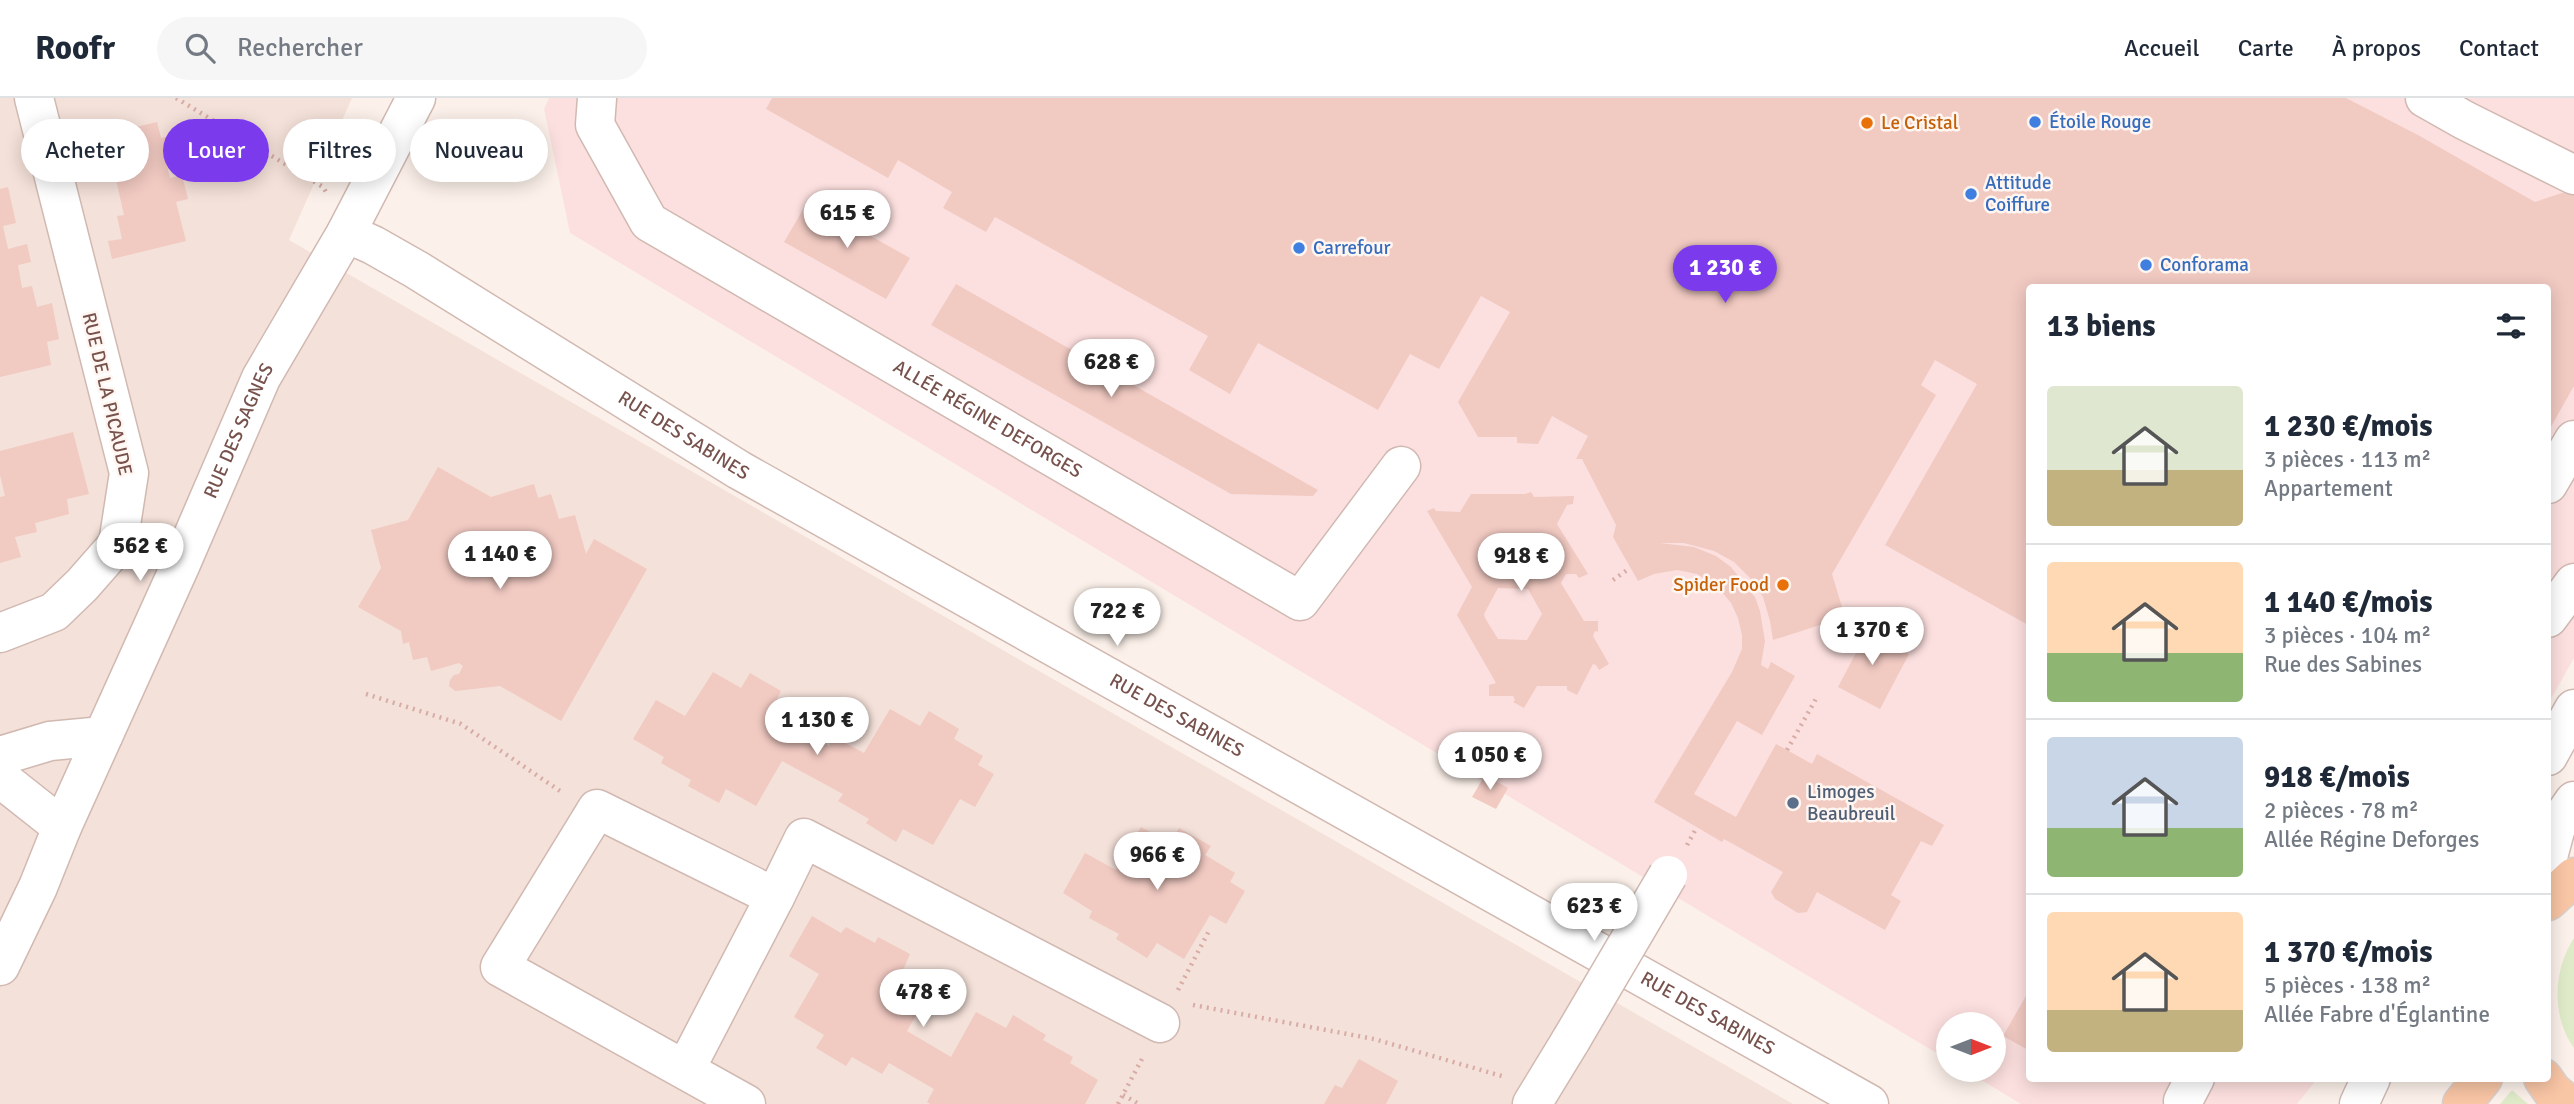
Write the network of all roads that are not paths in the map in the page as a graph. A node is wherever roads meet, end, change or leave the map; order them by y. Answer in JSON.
{"nodes":[{"id":1,"x":34,"y":98,"type":"edge"},
{"id":2,"x":416,"y":98,"type":"edge"},
{"id":3,"x":597,"y":98,"type":"edge"},
{"id":4,"x":2425,"y":98,"type":"edge"},
{"id":5,"x":2574,"y":175,"type":"edge"},
{"id":6,"x":346,"y":233,"type":"junction"},
{"id":7,"x":2574,"y":440,"type":"edge"},
{"id":8,"x":1401,"y":466,"type":"dead end"},
{"id":9,"x":2551,"y":479,"type":"edge"},
{"id":10,"x":2574,"y":583,"type":"edge"},
{"id":11,"x":2551,"y":614,"type":"edge"},
{"id":12,"x":0,"y":633,"type":"edge"},
{"id":13,"x":2574,"y":709,"type":"edge"},
{"id":14,"x":103,"y":736,"type":"junction"},
{"id":15,"x":2551,"y":751,"type":"edge"},
{"id":16,"x":0,"y":755,"type":"edge"},
{"id":17,"x":0,"y":778,"type":"edge"},
{"id":18,"x":2574,"y":801,"type":"edge"},
{"id":19,"x":62,"y":827,"type":"junction"},
{"id":20,"x":2551,"y":846,"type":"edge"},
{"id":21,"x":1668,"y":875,"type":"dead end"},
{"id":22,"x":2574,"y":877,"type":"edge"},
{"id":23,"x":775,"y":897,"type":"junction"},
{"id":24,"x":2551,"y":898,"type":"edge"},
{"id":25,"x":0,"y":966,"type":"edge"},
{"id":26,"x":1172,"y":1013,"type":"road end"},
{"id":27,"x":685,"y":1070,"type":"junction"},
{"id":28,"x":2341,"y":1082,"type":"edge"},
{"id":29,"x":2369,"y":1082,"type":"edge"},
{"id":30,"x":2480,"y":1082,"type":"edge"},
{"id":31,"x":2546,"y":1082,"type":"edge"},
{"id":32,"x":1536,"y":1097,"type":"edge"},
{"id":33,"x":746,"y":1104,"type":"edge"},
{"id":34,"x":1869,"y":1104,"type":"edge"},
{"id":35,"x":2340,"y":1104,"type":"edge"},
{"id":36,"x":2359,"y":1104,"type":"edge"},
{"id":37,"x":2462,"y":1104,"type":"edge"},
{"id":38,"x":2568,"y":1104,"type":"edge"}],
"edges":[{"from":1,"to":12,"type":"street","name":"RUE DE LA PICAUDE"},
{"from":2,"to":6,"type":"street","name":"RUE DES SAGNES"},
{"from":3,"to":8,"type":"street","name":"ALLÉE RÉGINE DEFORGES"},
{"from":4,"to":5,"type":"street"},
{"from":6,"to":14,"type":"street","name":"RUE DES SAGNES"},
{"from":6,"to":34,"type":"street","name":"RUE DES SABINES"},
{"from":7,"to":9,"type":"street"},
{"from":10,"to":11,"type":"street"},
{"from":13,"to":15,"type":"street"},
{"from":14,"to":16,"type":"street"},
{"from":14,"to":19,"type":"street","name":"RUE DES SAGNES"},
{"from":17,"to":19,"type":"street"},
{"from":18,"to":20,"type":"street"},
{"from":19,"to":25,"type":"street","name":"RUE DES SAGNES"},
{"from":21,"to":32,"type":"street","bridge":true},
{"from":22,"to":24,"type":"main road"},
{"from":23,"to":26,"type":"street"},
{"from":23,"to":27,"type":"street"},
{"from":23,"to":27,"type":"street"},
{"from":27,"to":33,"type":"street"},
{"from":28,"to":35,"type":"street"},
{"from":29,"to":36,"type":"street"},
{"from":30,"to":37,"type":"main road"},
{"from":31,"to":38,"type":"main road"}]}
